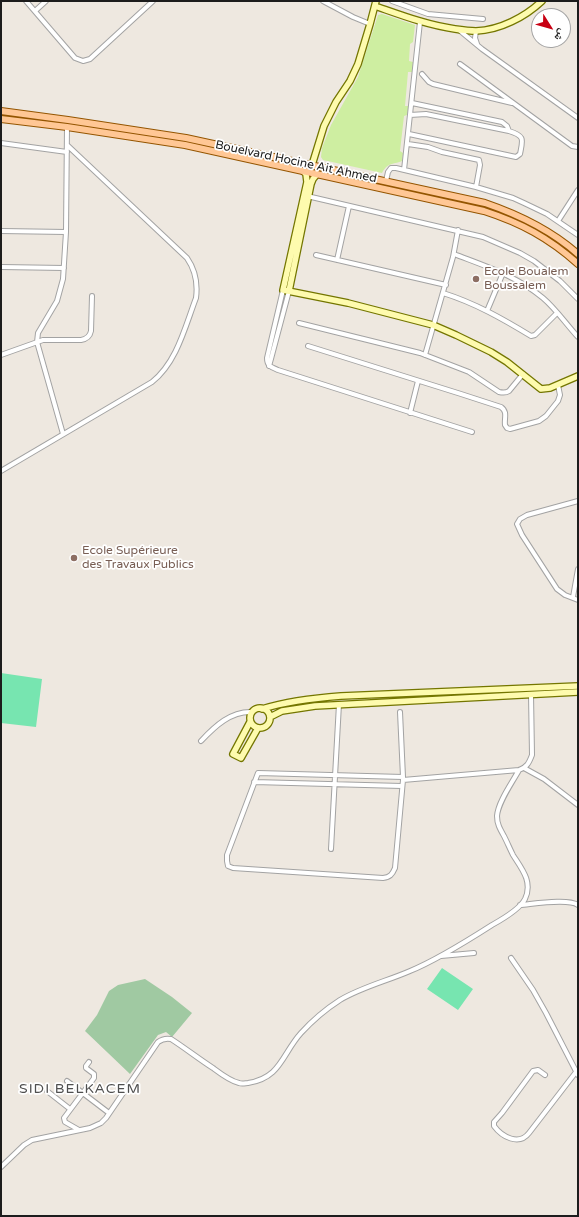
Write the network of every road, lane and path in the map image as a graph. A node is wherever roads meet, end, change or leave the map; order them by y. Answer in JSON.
{"nodes":[{"id":1,"x":26,"y":1,"type":"edge"},
{"id":2,"x":46,"y":1,"type":"edge"},
{"id":3,"x":153,"y":1,"type":"edge"},
{"id":4,"x":323,"y":1,"type":"edge"},
{"id":5,"x":392,"y":1,"type":"edge"},
{"id":6,"x":536,"y":1,"type":"edge"},
{"id":7,"x":542,"y":1,"type":"edge"},
{"id":8,"x":376,"y":3,"type":"edge"},
{"id":9,"x":35,"y":11,"type":"junction"},
{"id":10,"x":483,"y":19,"type":"dead end"},
{"id":11,"x":420,"y":22,"type":"junction"},
{"id":12,"x":370,"y":24,"type":"junction"},
{"id":13,"x":458,"y":29,"type":"junction"},
{"id":14,"x":476,"y":31,"type":"junction"},
{"id":15,"x":477,"y":44,"type":"junction"},
{"id":16,"x":460,"y":64,"type":"dead end"},
{"id":17,"x":422,"y":74,"type":"dead end"},
{"id":18,"x":412,"y":103,"type":"junction"},
{"id":19,"x":514,"y":104,"type":"junction"},
{"id":20,"x":1,"y":111,"type":"edge"},
{"id":21,"x":410,"y":115,"type":"junction"},
{"id":22,"x":578,"y":118,"type":"edge"},
{"id":23,"x":1,"y":119,"type":"edge"},
{"id":24,"x":67,"y":127,"type":"junction"},
{"id":25,"x":509,"y":132,"type":"junction"},
{"id":26,"x":409,"y":134,"type":"junction"},
{"id":27,"x":1,"y":143,"type":"edge"},
{"id":28,"x":408,"y":144,"type":"junction"},
{"id":29,"x":67,"y":145,"type":"junction"},
{"id":30,"x":578,"y":147,"type":"edge"},
{"id":31,"x":67,"y":152,"type":"junction"},
{"id":32,"x":312,"y":165,"type":"junction"},
{"id":33,"x":404,"y":170,"type":"junction"},
{"id":34,"x":303,"y":171,"type":"junction"},
{"id":35,"x":317,"y":174,"type":"junction"},
{"id":36,"x":386,"y":181,"type":"junction"},
{"id":37,"x":476,"y":187,"type":"junction"},
{"id":38,"x":578,"y":190,"type":"edge"},
{"id":39,"x":306,"y":196,"type":"junction"},
{"id":40,"x":349,"y":206,"type":"junction"},
{"id":41,"x":558,"y":221,"type":"junction"},
{"id":42,"x":458,"y":230,"type":"junction"},
{"id":43,"x":1,"y":231,"type":"edge"},
{"id":44,"x":66,"y":232,"type":"junction"},
{"id":45,"x":578,"y":235,"type":"edge"},
{"id":46,"x":454,"y":254,"type":"junction"},
{"id":47,"x":578,"y":254,"type":"edge"},
{"id":48,"x":316,"y":255,"type":"dead end"},
{"id":49,"x":337,"y":260,"type":"junction"},
{"id":50,"x":578,"y":264,"type":"edge"},
{"id":51,"x":1,"y":267,"type":"edge"},
{"id":52,"x":64,"y":268,"type":"junction"},
{"id":53,"x":503,"y":273,"type":"junction"},
{"id":54,"x":446,"y":285,"type":"junction"},
{"id":55,"x":286,"y":290,"type":"junction"},
{"id":56,"x":443,"y":293,"type":"junction"},
{"id":57,"x":92,"y":296,"type":"dead end"},
{"id":58,"x":578,"y":299,"type":"edge"},
{"id":59,"x":487,"y":310,"type":"junction"},
{"id":60,"x":557,"y":313,"type":"junction"},
{"id":61,"x":299,"y":323,"type":"dead end"},
{"id":62,"x":433,"y":326,"type":"junction"},
{"id":63,"x":578,"y":337,"type":"edge"},
{"id":64,"x":37,"y":342,"type":"junction"},
{"id":65,"x":308,"y":346,"type":"dead end"},
{"id":66,"x":1,"y":355,"type":"edge"},
{"id":67,"x":425,"y":355,"type":"junction"},
{"id":68,"x":523,"y":374,"type":"junction"},
{"id":69,"x":578,"y":376,"type":"edge"},
{"id":70,"x":418,"y":381,"type":"junction"},
{"id":71,"x":558,"y":385,"type":"junction"},
{"id":72,"x":410,"y":412,"type":"junction"},
{"id":73,"x":472,"y":432,"type":"dead end"},
{"id":74,"x":63,"y":434,"type":"junction"},
{"id":75,"x":1,"y":471,"type":"edge"},
{"id":76,"x":578,"y":501,"type":"edge"},
{"id":77,"x":578,"y":569,"type":"edge"},
{"id":78,"x":574,"y":597,"type":"junction"},
{"id":79,"x":578,"y":600,"type":"edge"},
{"id":80,"x":578,"y":686,"type":"edge"},
{"id":81,"x":578,"y":692,"type":"edge"},
{"id":82,"x":531,"y":694,"type":"junction"},
{"id":83,"x":339,"y":704,"type":"junction"},
{"id":84,"x":262,"y":709,"type":"junction"},
{"id":85,"x":252,"y":712,"type":"junction"},
{"id":86,"x":400,"y":712,"type":"dead end"},
{"id":87,"x":270,"y":717,"type":"junction"},
{"id":88,"x":250,"y":722,"type":"junction"},
{"id":89,"x":258,"y":728,"type":"junction"},
{"id":90,"x":201,"y":741,"type":"dead end"},
{"id":91,"x":524,"y":768,"type":"junction"},
{"id":92,"x":519,"y":770,"type":"junction"},
{"id":93,"x":335,"y":775,"type":"junction"},
{"id":94,"x":403,"y":779,"type":"junction"},
{"id":95,"x":254,"y":782,"type":"junction"},
{"id":96,"x":334,"y":784,"type":"junction"},
{"id":97,"x":402,"y":786,"type":"junction"},
{"id":98,"x":578,"y":805,"type":"edge"},
{"id":99,"x":331,"y":849,"type":"dead end"},
{"id":100,"x":519,"y":905,"type":"junction"},
{"id":101,"x":578,"y":905,"type":"edge"},
{"id":102,"x":474,"y":953,"type":"dead end"},
{"id":103,"x":439,"y":956,"type":"junction"},
{"id":104,"x":511,"y":958,"type":"dead end"},
{"id":105,"x":89,"y":1062,"type":"dead end"},
{"id":106,"x":577,"y":1073,"type":"edge"},
{"id":107,"x":545,"y":1074,"type":"dead end"},
{"id":108,"x":67,"y":1081,"type":"dead end"},
{"id":109,"x":47,"y":1091,"type":"dead end"},
{"id":110,"x":82,"y":1093,"type":"junction"},
{"id":111,"x":70,"y":1109,"type":"junction"},
{"id":112,"x":109,"y":1113,"type":"junction"},
{"id":113,"x":79,"y":1130,"type":"junction"},
{"id":114,"x":1,"y":1167,"type":"edge"}],
"edges":[{"from":1,"to":9,"type":"street"},
{"from":2,"to":9,"type":"street"},
{"from":3,"to":9,"type":"street"},
{"from":4,"to":12,"type":"street"},
{"from":5,"to":10,"type":"street"},
{"from":6,"to":13,"type":"street"},
{"from":7,"to":14,"type":"street"},
{"from":8,"to":11,"type":"street"},
{"from":8,"to":12,"type":"street"},
{"from":11,"to":13,"type":"street"},
{"from":11,"to":18,"type":"street"},
{"from":12,"to":32,"type":"street"},
{"from":13,"to":14,"type":"street"},
{"from":13,"to":15,"type":"street"},
{"from":14,"to":15,"type":"street"},
{"from":15,"to":22,"type":"street"},
{"from":16,"to":19,"type":"street"},
{"from":17,"to":19,"type":"street"},
{"from":18,"to":21,"type":"street"},
{"from":18,"to":25,"type":"street"},
{"from":19,"to":30,"type":"street"},
{"from":20,"to":32,"type":"main road","name":"Bouelvard Hocine Ait Ahmed"},
{"from":21,"to":25,"type":"street"},
{"from":21,"to":26,"type":"street"},
{"from":23,"to":24,"type":"main road"},
{"from":24,"to":29,"type":"street"},
{"from":24,"to":34,"type":"main road"},
{"from":25,"to":26,"type":"street"},
{"from":26,"to":28,"type":"street"},
{"from":27,"to":31,"type":"street"},
{"from":28,"to":33,"type":"street"},
{"from":28,"to":37,"type":"street"},
{"from":29,"to":31,"type":"street"},
{"from":29,"to":74,"type":"street"},
{"from":31,"to":44,"type":"street"},
{"from":32,"to":36,"type":"main road","name":"Bouelvard Hocine Ait Ahmed"},
{"from":33,"to":36,"type":"street"},
{"from":33,"to":37,"type":"street"},
{"from":34,"to":35,"type":"main road"},
{"from":34,"to":39,"type":"street"},
{"from":35,"to":39,"type":"street"},
{"from":35,"to":50,"type":"main road"},
{"from":36,"to":47,"type":"main road","name":"Bouelvard Hocine Ait Ahmed"},
{"from":37,"to":41,"type":"street"},
{"from":38,"to":41,"type":"street"},
{"from":39,"to":40,"type":"street"},
{"from":39,"to":55,"type":"street"},
{"from":40,"to":42,"type":"street"},
{"from":40,"to":49,"type":"street"},
{"from":41,"to":45,"type":"street"},
{"from":42,"to":46,"type":"street"},
{"from":42,"to":58,"type":"street"},
{"from":43,"to":44,"type":"street"},
{"from":44,"to":52,"type":"street"},
{"from":46,"to":53,"type":"street"},
{"from":46,"to":54,"type":"street"},
{"from":48,"to":49,"type":"street"},
{"from":49,"to":54,"type":"street"},
{"from":51,"to":52,"type":"street"},
{"from":52,"to":64,"type":"street"},
{"from":53,"to":59,"type":"street"},
{"from":53,"to":60,"type":"street"},
{"from":54,"to":56,"type":"street"},
{"from":55,"to":62,"type":"street"},
{"from":55,"to":72,"type":"street"},
{"from":56,"to":59,"type":"street"},
{"from":56,"to":62,"type":"street"},
{"from":57,"to":64,"type":"street"},
{"from":59,"to":60,"type":"street"},
{"from":60,"to":63,"type":"street"},
{"from":61,"to":67,"type":"street"},
{"from":62,"to":67,"type":"street"},
{"from":62,"to":68,"type":"street"},
{"from":64,"to":66,"type":"street"},
{"from":64,"to":74,"type":"street"},
{"from":65,"to":70,"type":"street"},
{"from":67,"to":68,"type":"street"},
{"from":68,"to":71,"type":"street"},
{"from":69,"to":71,"type":"street"},
{"from":70,"to":71,"type":"street"},
{"from":70,"to":72,"type":"street"},
{"from":72,"to":73,"type":"street"},
{"from":74,"to":75,"type":"street"},
{"from":76,"to":78,"type":"street"},
{"from":77,"to":78,"type":"street"},
{"from":78,"to":79,"type":"street"},
{"from":80,"to":84,"type":"street"},
{"from":81,"to":82,"type":"street"},
{"from":82,"to":83,"type":"street"},
{"from":82,"to":91,"type":"street"},
{"from":83,"to":87,"type":"street"},
{"from":83,"to":93,"type":"street"},
{"from":84,"to":85,"type":"street"},
{"from":84,"to":87,"type":"street"},
{"from":85,"to":88,"type":"street"},
{"from":85,"to":90,"type":"street"},
{"from":86,"to":94,"type":"street"},
{"from":87,"to":89,"type":"street"},
{"from":88,"to":89,"type":"street"},
{"from":88,"to":89,"type":"street"},
{"from":91,"to":92,"type":"street"},
{"from":91,"to":98,"type":"street"},
{"from":92,"to":94,"type":"street"},
{"from":92,"to":100,"type":"street"},
{"from":93,"to":94,"type":"street"},
{"from":93,"to":95,"type":"street"},
{"from":93,"to":96,"type":"street"},
{"from":94,"to":97,"type":"street"},
{"from":95,"to":96,"type":"street"},
{"from":95,"to":97,"type":"street"},
{"from":96,"to":97,"type":"street"},
{"from":96,"to":99,"type":"street"},
{"from":100,"to":101,"type":"street"},
{"from":100,"to":103,"type":"street"},
{"from":102,"to":103,"type":"street"},
{"from":103,"to":112,"type":"street"},
{"from":104,"to":106,"type":"street"},
{"from":105,"to":110,"type":"street"},
{"from":106,"to":107,"type":"street"},
{"from":108,"to":110,"type":"street"},
{"from":109,"to":111,"type":"street"},
{"from":110,"to":111,"type":"street"},
{"from":110,"to":112,"type":"street"},
{"from":111,"to":113,"type":"street"},
{"from":112,"to":113,"type":"street"},
{"from":113,"to":114,"type":"street"}]}
